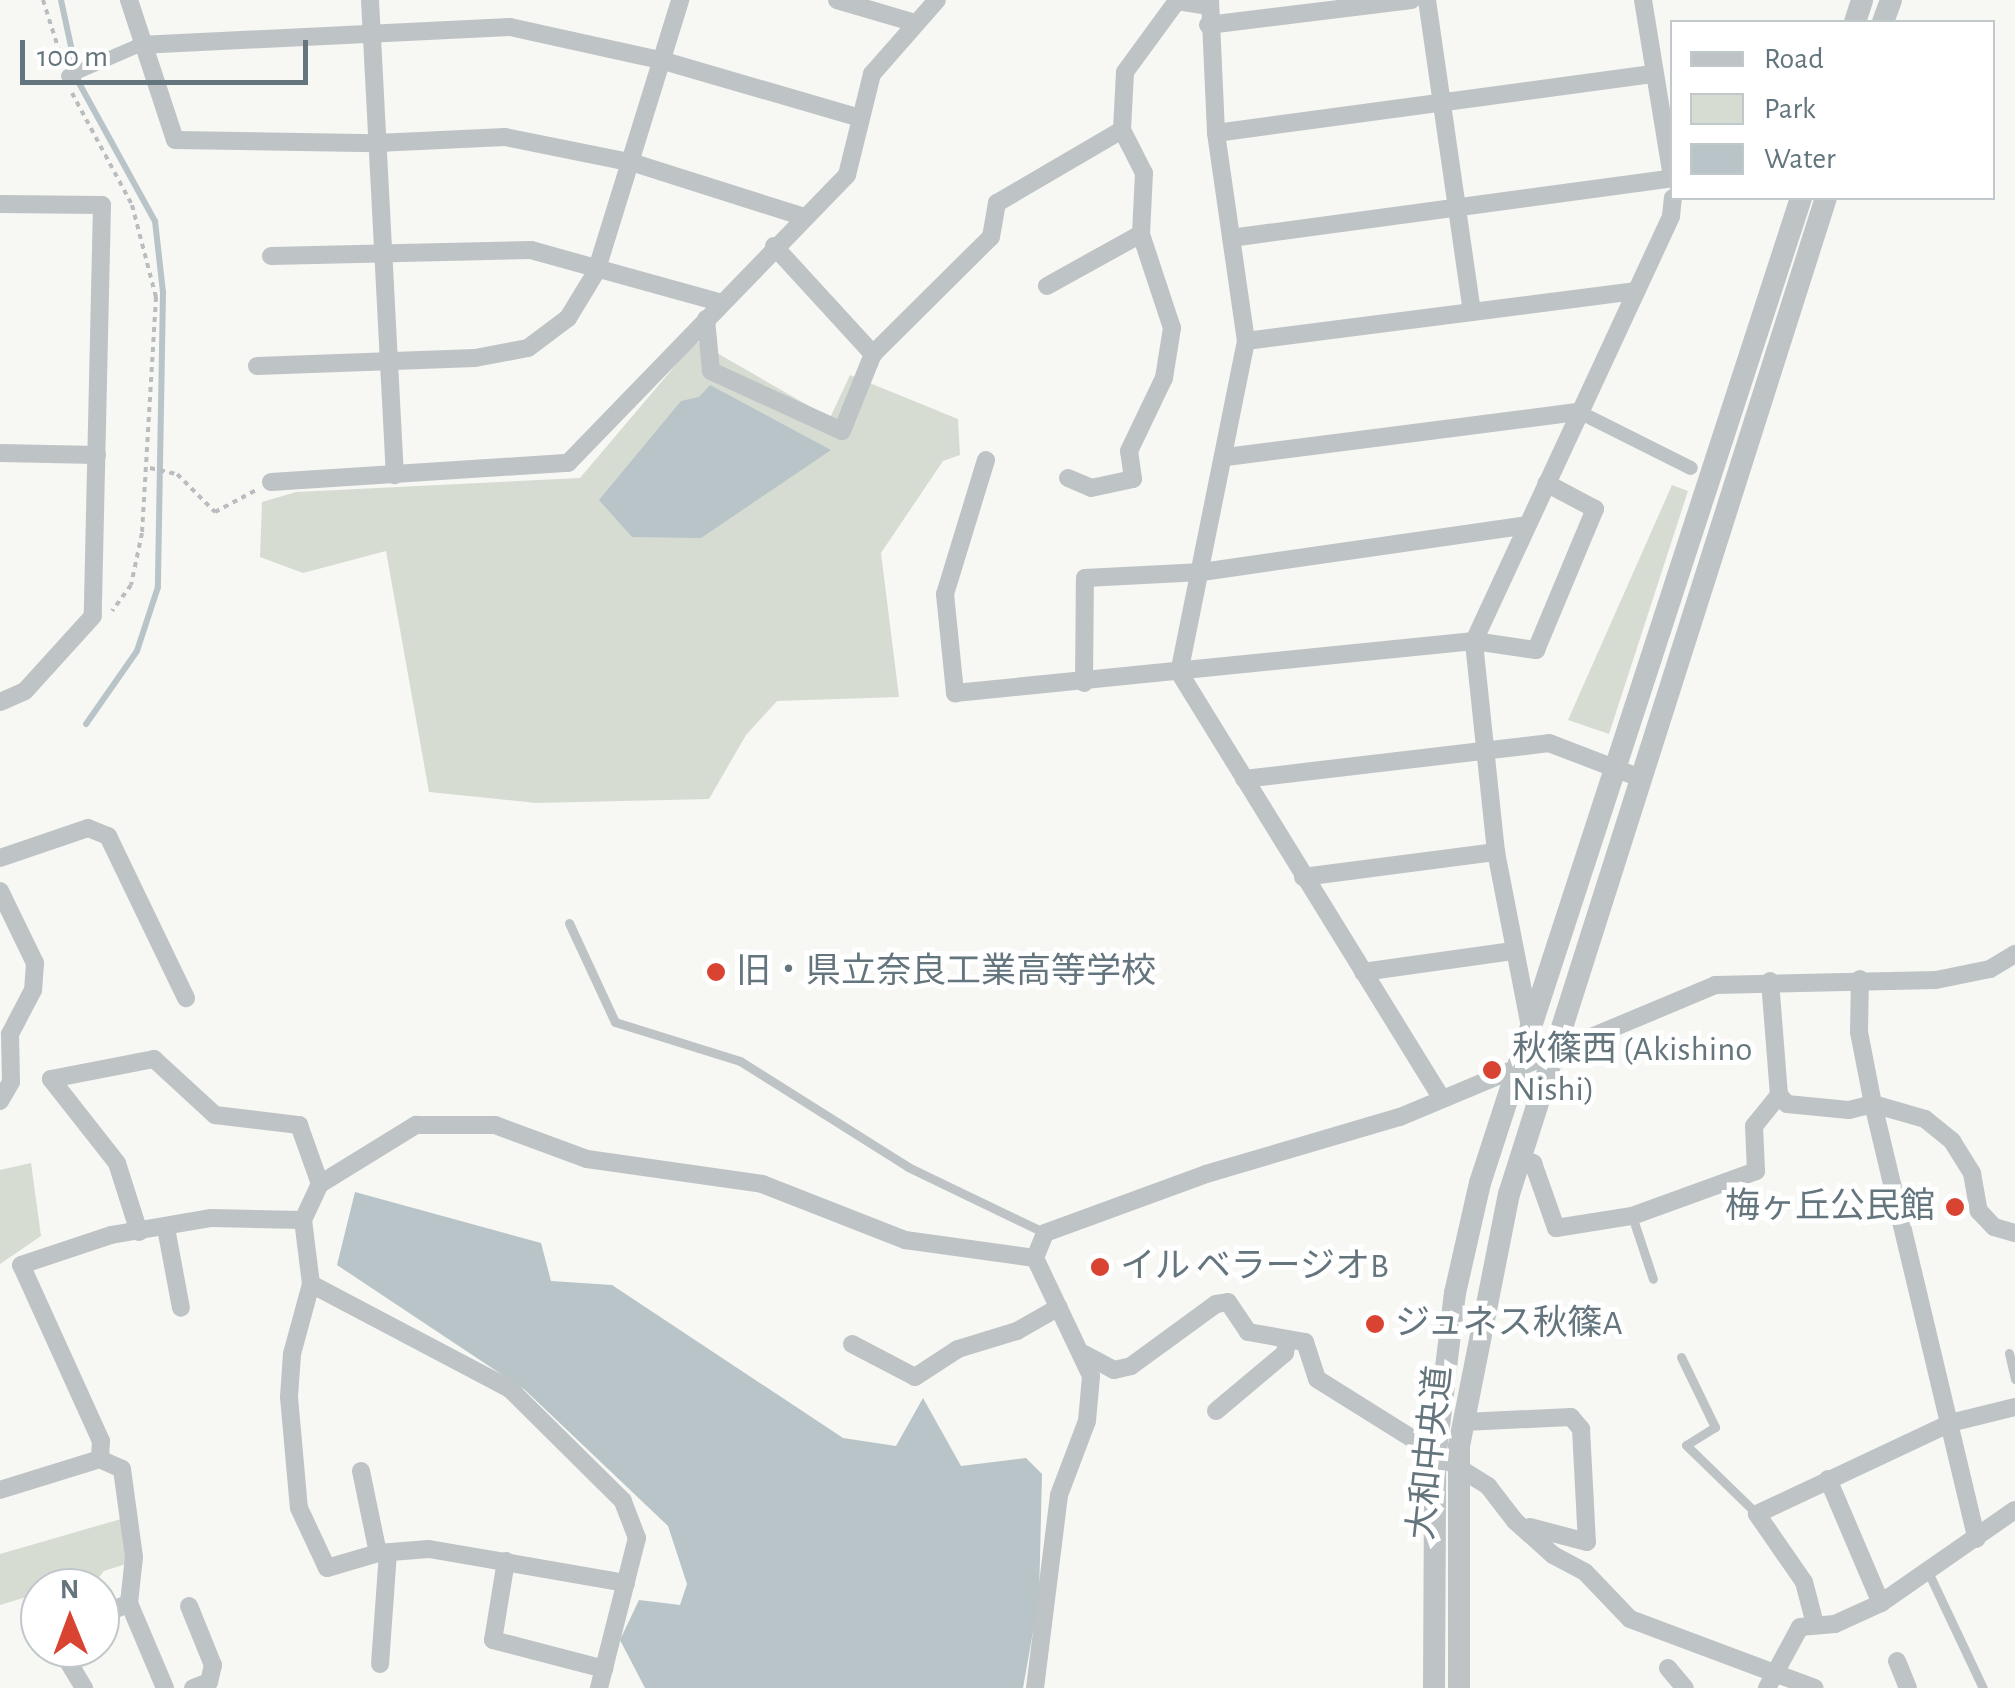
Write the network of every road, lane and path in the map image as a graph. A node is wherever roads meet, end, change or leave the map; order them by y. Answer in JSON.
{"nodes":[{"id":1,"x":129,"y":0,"type":"edge"},
{"id":2,"x":370,"y":0,"type":"edge"},
{"id":3,"x":680,"y":0,"type":"edge"},
{"id":4,"x":836,"y":0,"type":"edge"},
{"id":5,"x":937,"y":0,"type":"edge"},
{"id":6,"x":1411,"y":0,"type":"edge"},
{"id":7,"x":1427,"y":0,"type":"edge"},
{"id":8,"x":1643,"y":0,"type":"edge"},
{"id":9,"x":1209,"y":3,"type":"edge"},
{"id":10,"x":915,"y":22,"type":"junction"},
{"id":11,"x":1208,"y":26,"type":"junction"},
{"id":12,"x":372,"y":33,"type":"junction"},
{"id":13,"x":140,"y":45,"type":"junction"},
{"id":14,"x":664,"y":61,"type":"junction"},
{"id":15,"x":1654,"y":74,"type":"junction"},
{"id":16,"x":68,"y":76,"type":"dead end"},
{"id":17,"x":1440,"y":104,"type":"junction"},
{"id":18,"x":857,"y":116,"type":"junction"},
{"id":19,"x":1122,"y":130,"type":"junction"},
{"id":20,"x":1216,"y":133,"type":"junction"},
{"id":21,"x":377,"y":144,"type":"junction"},
{"id":22,"x":634,"y":163,"type":"junction"},
{"id":23,"x":1670,"y":166,"type":"edge"},
{"id":24,"x":1670,"y":178,"type":"edge"},
{"id":25,"x":1672,"y":200,"type":"edge"},
{"id":26,"x":1800,"y":200,"type":"edge"},
{"id":27,"x":1825,"y":200,"type":"edge"},
{"id":28,"x":0,"y":204,"type":"edge"},
{"id":29,"x":1458,"y":209,"type":"junction"},
{"id":30,"x":801,"y":216,"type":"junction"},
{"id":31,"x":1141,"y":234,"type":"junction"},
{"id":32,"x":1231,"y":238,"type":"junction"},
{"id":33,"x":774,"y":246,"type":"junction"},
{"id":34,"x":383,"y":250,"type":"junction"},
{"id":35,"x":271,"y":256,"type":"dead end"},
{"id":36,"x":596,"y":272,"type":"junction"},
{"id":37,"x":1047,"y":286,"type":"dead end"},
{"id":38,"x":1635,"y":291,"type":"junction"},
{"id":39,"x":722,"y":303,"type":"junction"},
{"id":40,"x":1472,"y":312,"type":"junction"},
{"id":41,"x":706,"y":319,"type":"junction"},
{"id":42,"x":1246,"y":341,"type":"junction"},
{"id":43,"x":873,"y":354,"type":"junction"},
{"id":44,"x":390,"y":360,"type":"junction"},
{"id":45,"x":257,"y":366,"type":"dead end"},
{"id":46,"x":1579,"y":412,"type":"junction"},
{"id":47,"x":0,"y":452,"type":"edge"},
{"id":48,"x":97,"y":455,"type":"junction"},
{"id":49,"x":1226,"y":457,"type":"junction"},
{"id":50,"x":986,"y":460,"type":"dead end"},
{"id":51,"x":150,"y":468,"type":"dead end"},
{"id":52,"x":1691,"y":468,"type":"dead end"},
{"id":53,"x":394,"y":475,"type":"junction"},
{"id":54,"x":1068,"y":478,"type":"dead end"},
{"id":55,"x":271,"y":482,"type":"joint"},
{"id":56,"x":1546,"y":484,"type":"junction"},
{"id":57,"x":1527,"y":525,"type":"junction"},
{"id":58,"x":1202,"y":572,"type":"junction"},
{"id":59,"x":1474,"y":641,"type":"junction"},
{"id":60,"x":1179,"y":672,"type":"junction"},
{"id":61,"x":1084,"y":682,"type":"junction"},
{"id":62,"x":0,"y":702,"type":"edge"},
{"id":63,"x":1485,"y":746,"type":"junction"},
{"id":64,"x":1615,"y":768,"type":"junction"},
{"id":65,"x":1640,"y":778,"type":"junction"},
{"id":66,"x":1244,"y":779,"type":"junction"},
{"id":67,"x":1496,"y":852,"type":"junction"},
{"id":68,"x":0,"y":858,"type":"edge"},
{"id":69,"x":1303,"y":877,"type":"junction"},
{"id":70,"x":0,"y":891,"type":"edge"},
{"id":71,"x":570,"y":923,"type":"dead end"},
{"id":72,"x":1513,"y":950,"type":"junction"},
{"id":73,"x":2015,"y":954,"type":"edge"},
{"id":74,"x":1364,"y":972,"type":"junction"},
{"id":75,"x":1548,"y":976,"type":"junction"},
{"id":76,"x":1518,"y":978,"type":"junction"},
{"id":77,"x":1860,"y":979,"type":"junction"},
{"id":78,"x":1770,"y":980,"type":"junction"},
{"id":79,"x":186,"y":998,"type":"dead end"},
{"id":80,"x":1531,"y":1032,"type":"junction"},
{"id":81,"x":1554,"y":1056,"type":"junction"},
{"id":82,"x":1516,"y":1073,"type":"junction"},
{"id":83,"x":1779,"y":1095,"type":"junction"},
{"id":84,"x":1442,"y":1099,"type":"junction"},
{"id":85,"x":0,"y":1101,"type":"edge"},
{"id":86,"x":1873,"y":1104,"type":"junction"},
{"id":87,"x":1519,"y":1159,"type":"junction"},
{"id":88,"x":320,"y":1184,"type":"junction"},
{"id":89,"x":1632,"y":1216,"type":"junction"},
{"id":90,"x":303,"y":1220,"type":"junction"},
{"id":91,"x":166,"y":1228,"type":"junction"},
{"id":92,"x":139,"y":1232,"type":"junction"},
{"id":93,"x":1045,"y":1232,"type":"junction"},
{"id":94,"x":2015,"y":1234,"type":"edge"},
{"id":95,"x":1036,"y":1258,"type":"junction"},
{"id":96,"x":1653,"y":1279,"type":"dead end"},
{"id":97,"x":311,"y":1284,"type":"junction"},
{"id":98,"x":1060,"y":1307,"type":"junction"},
{"id":99,"x":182,"y":1308,"type":"dead end"},
{"id":100,"x":1287,"y":1340,"type":"junction"},
{"id":101,"x":852,"y":1344,"type":"dead end"},
{"id":102,"x":2008,"y":1353,"type":"dead end"},
{"id":103,"x":1084,"y":1354,"type":"junction"},
{"id":104,"x":1682,"y":1357,"type":"dead end"},
{"id":105,"x":2015,"y":1379,"type":"edge"},
{"id":106,"x":2015,"y":1407,"type":"edge"},
{"id":107,"x":1216,"y":1411,"type":"dead end"},
{"id":108,"x":1464,"y":1422,"type":"junction"},
{"id":109,"x":1950,"y":1423,"type":"junction"},
{"id":110,"x":1436,"y":1453,"type":"junction"},
{"id":111,"x":100,"y":1458,"type":"junction"},
{"id":112,"x":1458,"y":1466,"type":"junction"},
{"id":113,"x":361,"y":1471,"type":"dead end"},
{"id":114,"x":1828,"y":1479,"type":"junction"},
{"id":115,"x":0,"y":1490,"type":"edge"},
{"id":116,"x":2015,"y":1510,"type":"edge"},
{"id":117,"x":1757,"y":1514,"type":"junction"},
{"id":118,"x":1520,"y":1525,"type":"junction"},
{"id":119,"x":1977,"y":1539,"type":"junction"},
{"id":120,"x":383,"y":1553,"type":"junction"},
{"id":121,"x":506,"y":1561,"type":"junction"},
{"id":122,"x":1928,"y":1574,"type":"junction"},
{"id":123,"x":626,"y":1583,"type":"junction"},
{"id":124,"x":1881,"y":1602,"type":"junction"},
{"id":125,"x":129,"y":1604,"type":"junction"},
{"id":126,"x":189,"y":1606,"type":"dead end"},
{"id":127,"x":120,"y":1608,"type":"edge"},
{"id":128,"x":1815,"y":1624,"type":"junction"},
{"id":129,"x":1897,"y":1662,"type":"dead end"},
{"id":130,"x":380,"y":1664,"type":"dead end"},
{"id":131,"x":1668,"y":1668,"type":"dead end"},
{"id":132,"x":604,"y":1669,"type":"junction"},
{"id":133,"x":1780,"y":1671,"type":"junction"},
{"id":134,"x":165,"y":1688,"type":"edge"},
{"id":135,"x":193,"y":1688,"type":"edge"},
{"id":136,"x":599,"y":1688,"type":"edge"},
{"id":137,"x":1035,"y":1688,"type":"edge"},
{"id":138,"x":1434,"y":1688,"type":"edge"},
{"id":139,"x":1459,"y":1688,"type":"edge"},
{"id":140,"x":1685,"y":1688,"type":"edge"},
{"id":141,"x":1767,"y":1688,"type":"edge"},
{"id":142,"x":1815,"y":1688,"type":"edge"},
{"id":143,"x":1908,"y":1688,"type":"edge"},
{"id":144,"x":1982,"y":1688,"type":"edge"}],
"edges":[{"from":1,"to":13,"type":"street"},
{"from":2,"to":12,"type":"street"},
{"from":3,"to":14,"type":"street"},
{"from":4,"to":10,"type":"street"},
{"from":5,"to":10,"type":"street"},
{"from":6,"to":11,"type":"street"},
{"from":7,"to":17,"type":"street"},
{"from":8,"to":15,"type":"street"},
{"from":9,"to":11,"type":"street"},
{"from":9,"to":19,"type":"street"},
{"from":10,"to":18,"type":"street"},
{"from":11,"to":20,"type":"street"},
{"from":12,"to":13,"type":"street"},
{"from":12,"to":14,"type":"street"},
{"from":12,"to":21,"type":"street"},
{"from":13,"to":16,"type":"street"},
{"from":13,"to":21,"type":"street"},
{"from":14,"to":18,"type":"street"},
{"from":14,"to":22,"type":"street"},
{"from":15,"to":17,"type":"street"},
{"from":15,"to":23,"type":"street"},
{"from":17,"to":20,"type":"street"},
{"from":17,"to":29,"type":"street"},
{"from":18,"to":30,"type":"street"},
{"from":19,"to":31,"type":"street"},
{"from":19,"to":43,"type":"street"},
{"from":20,"to":32,"type":"street"},
{"from":21,"to":22,"type":"street"},
{"from":21,"to":34,"type":"street"},
{"from":22,"to":30,"type":"street"},
{"from":22,"to":36,"type":"street"},
{"from":24,"to":29,"type":"street"},
{"from":25,"to":38,"type":"street"},
{"from":26,"to":64,"type":"street","name":"大和中央道"},
{"from":27,"to":65,"type":"street","name":"大和中央道"},
{"from":28,"to":48,"type":"street"},
{"from":29,"to":32,"type":"street"},
{"from":29,"to":40,"type":"street"},
{"from":30,"to":33,"type":"street"},
{"from":31,"to":37,"type":"street"},
{"from":31,"to":54,"type":"street"},
{"from":32,"to":42,"type":"street"},
{"from":33,"to":39,"type":"street"},
{"from":33,"to":43,"type":"street"},
{"from":34,"to":35,"type":"street"},
{"from":34,"to":36,"type":"street"},
{"from":34,"to":44,"type":"street"},
{"from":36,"to":39,"type":"street"},
{"from":36,"to":44,"type":"street"},
{"from":38,"to":40,"type":"street"},
{"from":38,"to":46,"type":"street"},
{"from":39,"to":41,"type":"street"},
{"from":40,"to":42,"type":"street"},
{"from":41,"to":43,"type":"street"},
{"from":41,"to":53,"type":"street"},
{"from":42,"to":49,"type":"street"},
{"from":44,"to":45,"type":"street"},
{"from":44,"to":53,"type":"street"},
{"from":46,"to":49,"type":"street"},
{"from":46,"to":52,"type":"street"},
{"from":46,"to":56,"type":"street"},
{"from":47,"to":48,"type":"street"},
{"from":48,"to":62,"type":"street"},
{"from":49,"to":58,"type":"street"},
{"from":50,"to":61,"type":"street"},
{"from":51,"to":55,"type":"path"},
{"from":53,"to":55,"type":"street"},
{"from":56,"to":57,"type":"street"},
{"from":56,"to":59,"type":"street"},
{"from":57,"to":58,"type":"street"},
{"from":57,"to":59,"type":"street"},
{"from":58,"to":60,"type":"street"},
{"from":58,"to":61,"type":"street"},
{"from":59,"to":60,"type":"street"},
{"from":59,"to":63,"type":"street"},
{"from":60,"to":61,"type":"street"},
{"from":60,"to":66,"type":"street"},
{"from":63,"to":64,"type":"street"},
{"from":63,"to":66,"type":"street"},
{"from":63,"to":67,"type":"street"},
{"from":64,"to":65,"type":"street"},
{"from":64,"to":75,"type":"street","name":"大和中央道"},
{"from":65,"to":81,"type":"street","name":"大和中央道"},
{"from":66,"to":69,"type":"street"},
{"from":67,"to":69,"type":"street"},
{"from":67,"to":72,"type":"street"},
{"from":68,"to":79,"type":"street"},
{"from":69,"to":74,"type":"street"},
{"from":70,"to":85,"type":"street"},
{"from":71,"to":93,"type":"lane"},
{"from":72,"to":74,"type":"street"},
{"from":72,"to":76,"type":"street"},
{"from":73,"to":77,"type":"street"},
{"from":74,"to":84,"type":"street"},
{"from":75,"to":76,"type":"street"},
{"from":75,"to":80,"type":"street","name":"大和中央道"},
{"from":76,"to":80,"type":"street"},
{"from":77,"to":78,"type":"street"},
{"from":77,"to":86,"type":"street"},
{"from":78,"to":81,"type":"street"},
{"from":78,"to":83,"type":"street"},
{"from":80,"to":82,"type":"street","name":"大和中央道"},
{"from":81,"to":82,"type":"street"},
{"from":81,"to":87,"type":"street","name":"大和中央道"},
{"from":82,"to":84,"type":"street"},
{"from":82,"to":110,"type":"street","name":"大和中央道"},
{"from":83,"to":86,"type":"street"},
{"from":83,"to":89,"type":"street"},
{"from":84,"to":93,"type":"street"},
{"from":86,"to":94,"type":"street"},
{"from":86,"to":109,"type":"street"},
{"from":87,"to":89,"type":"street"},
{"from":87,"to":108,"type":"street","name":"大和中央道"},
{"from":88,"to":90,"type":"street"},
{"from":88,"to":92,"type":"street"},
{"from":88,"to":95,"type":"street"},
{"from":89,"to":96,"type":"lane"},
{"from":90,"to":91,"type":"street"},
{"from":90,"to":97,"type":"street"},
{"from":91,"to":92,"type":"street"},
{"from":91,"to":99,"type":"street"},
{"from":92,"to":111,"type":"street"},
{"from":93,"to":95,"type":"street"},
{"from":95,"to":98,"type":"street"},
{"from":97,"to":120,"type":"street"},
{"from":97,"to":123,"type":"street"},
{"from":98,"to":101,"type":"street"},
{"from":98,"to":103,"type":"street"},
{"from":100,"to":103,"type":"street"},
{"from":100,"to":107,"type":"street"},
{"from":100,"to":110,"type":"street"},
{"from":102,"to":105,"type":"lane"},
{"from":103,"to":137,"type":"street"},
{"from":104,"to":117,"type":"lane"},
{"from":106,"to":109,"type":"street"},
{"from":108,"to":112,"type":"street","name":"大和中央道"},
{"from":108,"to":118,"type":"street"},
{"from":109,"to":114,"type":"street"},
{"from":109,"to":119,"type":"street"},
{"from":110,"to":112,"type":"street"},
{"from":110,"to":138,"type":"street","name":"大和中央道"},
{"from":111,"to":115,"type":"street"},
{"from":111,"to":125,"type":"street"},
{"from":112,"to":118,"type":"street"},
{"from":112,"to":139,"type":"street","name":"大和中央道"},
{"from":113,"to":120,"type":"street"},
{"from":114,"to":117,"type":"street"},
{"from":114,"to":124,"type":"street"},
{"from":116,"to":119,"type":"street"},
{"from":117,"to":128,"type":"street"},
{"from":118,"to":133,"type":"street"},
{"from":119,"to":122,"type":"street"},
{"from":120,"to":121,"type":"street"},
{"from":120,"to":130,"type":"street"},
{"from":121,"to":123,"type":"street"},
{"from":121,"to":132,"type":"street"},
{"from":122,"to":124,"type":"street"},
{"from":122,"to":144,"type":"lane"},
{"from":123,"to":132,"type":"street"},
{"from":124,"to":128,"type":"street"},
{"from":125,"to":127,"type":"street"},
{"from":125,"to":134,"type":"street"},
{"from":126,"to":135,"type":"street"},
{"from":128,"to":133,"type":"street"},
{"from":129,"to":143,"type":"street"},
{"from":131,"to":140,"type":"street"},
{"from":132,"to":136,"type":"street"},
{"from":133,"to":141,"type":"street"},
{"from":133,"to":142,"type":"street"}]}
